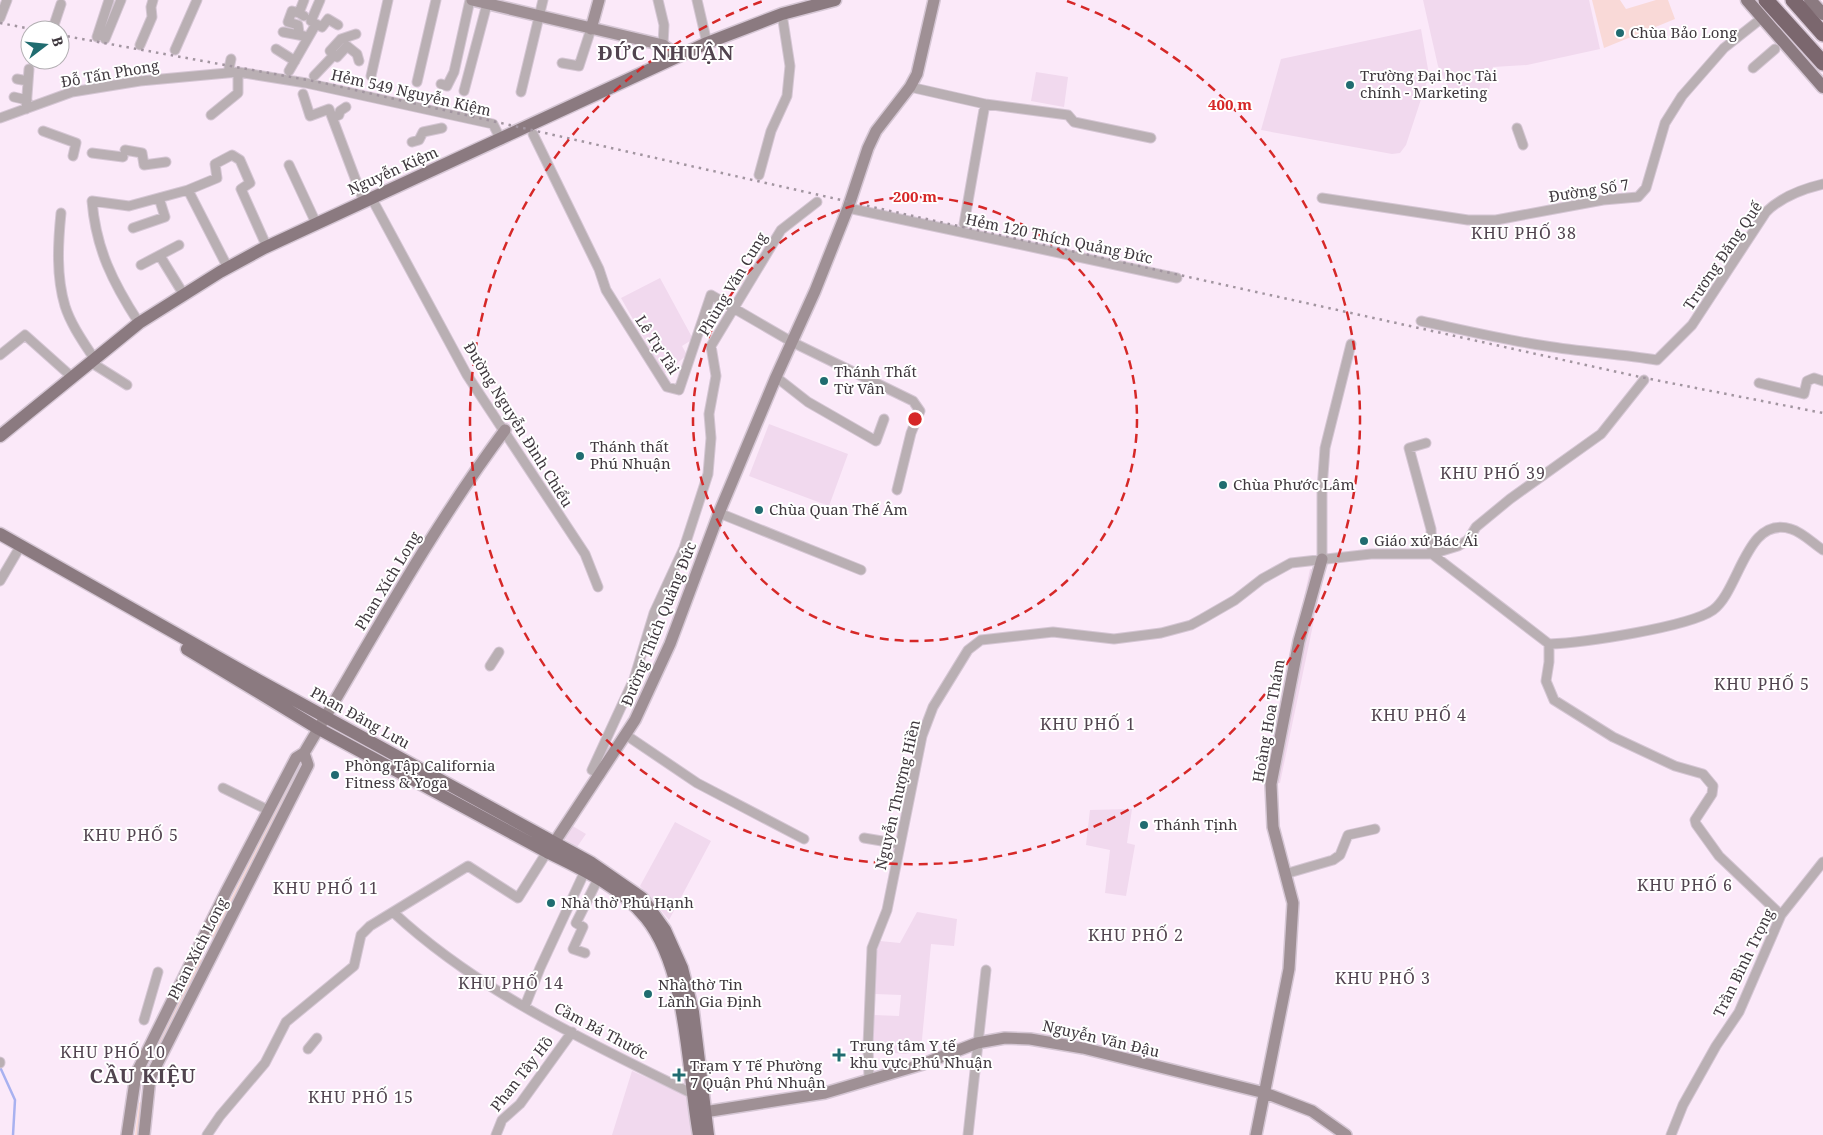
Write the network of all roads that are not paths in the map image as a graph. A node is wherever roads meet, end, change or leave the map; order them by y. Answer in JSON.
{"nodes":[{"id":1,"x":7,"y":0,"type":"edge"},
{"id":2,"x":109,"y":0,"type":"edge"},
{"id":3,"x":121,"y":0,"type":"edge"},
{"id":4,"x":153,"y":0,"type":"edge"},
{"id":5,"x":197,"y":0,"type":"edge"},
{"id":6,"x":304,"y":0,"type":"edge"},
{"id":7,"x":320,"y":0,"type":"edge"},
{"id":8,"x":388,"y":0,"type":"edge"},
{"id":9,"x":436,"y":0,"type":"edge"},
{"id":10,"x":471,"y":0,"type":"edge"},
{"id":11,"x":543,"y":0,"type":"edge"},
{"id":12,"x":599,"y":0,"type":"edge"},
{"id":13,"x":658,"y":0,"type":"edge"},
{"id":14,"x":697,"y":0,"type":"edge"},
{"id":15,"x":835,"y":0,"type":"edge"},
{"id":16,"x":934,"y":0,"type":"edge"},
{"id":17,"x":1747,"y":0,"type":"edge"},
{"id":18,"x":1766,"y":0,"type":"edge"},
{"id":19,"x":1793,"y":0,"type":"edge"},
{"id":20,"x":1810,"y":0,"type":"edge"},
{"id":21,"x":60,"y":4,"type":"dead end"},
{"id":22,"x":487,"y":4,"type":"junction"},
{"id":23,"x":299,"y":13,"type":"junction"},
{"id":24,"x":782,"y":14,"type":"junction"},
{"id":25,"x":1823,"y":14,"type":"edge"},
{"id":26,"x":539,"y":15,"type":"junction"},
{"id":27,"x":0,"y":18,"type":"edge"},
{"id":28,"x":1762,"y":18,"type":"junction"},
{"id":29,"x":55,"y":20,"type":"edge"},
{"id":30,"x":314,"y":23,"type":"junction"},
{"id":31,"x":338,"y":25,"type":"dead end"},
{"id":32,"x":591,"y":29,"type":"junction"},
{"id":33,"x":283,"y":32,"type":"dead end"},
{"id":34,"x":299,"y":33,"type":"junction"},
{"id":35,"x":356,"y":34,"type":"dead end"},
{"id":36,"x":1823,"y":34,"type":"edge"},
{"id":37,"x":308,"y":38,"type":"junction"},
{"id":38,"x":707,"y":43,"type":"junction"},
{"id":39,"x":140,"y":45,"type":"dead end"},
{"id":40,"x":663,"y":45,"type":"junction"},
{"id":41,"x":276,"y":49,"type":"dead end"},
{"id":42,"x":1775,"y":49,"type":"dead end"},
{"id":43,"x":175,"y":50,"type":"dead end"},
{"id":44,"x":334,"y":54,"type":"junction"},
{"id":45,"x":678,"y":56,"type":"junction"},
{"id":46,"x":231,"y":59,"type":"dead end"},
{"id":47,"x":295,"y":61,"type":"junction"},
{"id":48,"x":360,"y":61,"type":"dead end"},
{"id":49,"x":562,"y":63,"type":"dead end"},
{"id":50,"x":1823,"y":63,"type":"edge"},
{"id":51,"x":1754,"y":68,"type":"dead end"},
{"id":52,"x":28,"y":70,"type":"edge"},
{"id":53,"x":289,"y":71,"type":"dead end"},
{"id":54,"x":238,"y":72,"type":"junction"},
{"id":55,"x":228,"y":73,"type":"junction"},
{"id":56,"x":314,"y":76,"type":"dead end"},
{"id":57,"x":371,"y":76,"type":"dead end"},
{"id":58,"x":17,"y":79,"type":"dead end"},
{"id":59,"x":28,"y":81,"type":"junction"},
{"id":60,"x":417,"y":82,"type":"dead end"},
{"id":61,"x":306,"y":83,"type":"joint"},
{"id":62,"x":441,"y":84,"type":"dead end"},
{"id":63,"x":1823,"y":86,"type":"edge"},
{"id":64,"x":910,"y":87,"type":"junction"},
{"id":65,"x":464,"y":90,"type":"dead end"},
{"id":66,"x":521,"y":92,"type":"dead end"},
{"id":67,"x":303,"y":94,"type":"dead end"},
{"id":68,"x":14,"y":97,"type":"dead end"},
{"id":69,"x":26,"y":104,"type":"junction"},
{"id":70,"x":985,"y":104,"type":"junction"},
{"id":71,"x":346,"y":107,"type":"dead end"},
{"id":72,"x":211,"y":115,"type":"dead end"},
{"id":73,"x":0,"y":118,"type":"edge"},
{"id":74,"x":334,"y":118,"type":"junction"},
{"id":75,"x":442,"y":128,"type":"dead end"},
{"id":76,"x":1518,"y":128,"type":"dead end"},
{"id":77,"x":43,"y":131,"type":"dead end"},
{"id":78,"x":533,"y":134,"type":"dead end"},
{"id":79,"x":1151,"y":138,"type":"dead end"},
{"id":80,"x":501,"y":140,"type":"junction"},
{"id":81,"x":412,"y":142,"type":"dead end"},
{"id":82,"x":1523,"y":145,"type":"dead end"},
{"id":83,"x":92,"y":153,"type":"dead end"},
{"id":84,"x":73,"y":156,"type":"dead end"},
{"id":85,"x":166,"y":162,"type":"dead end"},
{"id":86,"x":289,"y":165,"type":"dead end"},
{"id":87,"x":759,"y":176,"type":"dead end"},
{"id":88,"x":1823,"y":184,"type":"edge"},
{"id":89,"x":188,"y":190,"type":"junction"},
{"id":90,"x":159,"y":198,"type":"junction"},
{"id":91,"x":1322,"y":198,"type":"dead end"},
{"id":92,"x":368,"y":200,"type":"junction"},
{"id":93,"x":817,"y":202,"type":"dead end"},
{"id":94,"x":848,"y":208,"type":"junction"},
{"id":95,"x":61,"y":212,"type":"dead end"},
{"id":96,"x":316,"y":223,"type":"junction"},
{"id":97,"x":964,"y":224,"type":"dead end"},
{"id":98,"x":133,"y":228,"type":"dead end"},
{"id":99,"x":179,"y":245,"type":"dead end"},
{"id":100,"x":267,"y":247,"type":"junction"},
{"id":101,"x":160,"y":256,"type":"junction"},
{"id":102,"x":140,"y":265,"type":"dead end"},
{"id":103,"x":228,"y":268,"type":"junction"},
{"id":104,"x":1177,"y":278,"type":"dead end"},
{"id":105,"x":184,"y":295,"type":"junction"},
{"id":106,"x":734,"y":308,"type":"junction"},
{"id":107,"x":1421,"y":321,"type":"dead end"},
{"id":108,"x":139,"y":323,"type":"junction"},
{"id":109,"x":792,"y":342,"type":"junction"},
{"id":110,"x":1352,"y":344,"type":"dead end"},
{"id":111,"x":0,"y":355,"type":"edge"},
{"id":112,"x":94,"y":361,"type":"junction"},
{"id":113,"x":72,"y":377,"type":"junction"},
{"id":114,"x":776,"y":377,"type":"junction"},
{"id":115,"x":1644,"y":380,"type":"dead end"},
{"id":116,"x":1823,"y":381,"type":"edge"},
{"id":117,"x":1759,"y":383,"type":"dead end"},
{"id":118,"x":126,"y":384,"type":"dead end"},
{"id":119,"x":884,"y":419,"type":"dead end"},
{"id":120,"x":505,"y":430,"type":"junction"},
{"id":121,"x":0,"y":436,"type":"edge"},
{"id":122,"x":1426,"y":444,"type":"dead end"},
{"id":123,"x":897,"y":490,"type":"dead end"},
{"id":124,"x":719,"y":513,"type":"junction"},
{"id":125,"x":0,"y":534,"type":"edge"},
{"id":126,"x":0,"y":543,"type":"edge"},
{"id":127,"x":1823,"y":550,"type":"edge"},
{"id":128,"x":18,"y":552,"type":"junction"},
{"id":129,"x":1432,"y":554,"type":"junction"},
{"id":130,"x":1322,"y":559,"type":"junction"},
{"id":131,"x":861,"y":570,"type":"dead end"},
{"id":132,"x":0,"y":581,"type":"edge"},
{"id":133,"x":598,"y":588,"type":"dead end"},
{"id":134,"x":1549,"y":644,"type":"junction"},
{"id":135,"x":499,"y":652,"type":"dead end"},
{"id":136,"x":490,"y":666,"type":"dead end"},
{"id":137,"x":619,"y":714,"type":"junction"},
{"id":138,"x":326,"y":718,"type":"junction"},
{"id":139,"x":633,"y":723,"type":"junction"},
{"id":140,"x":319,"y":729,"type":"junction"},
{"id":141,"x":626,"y":735,"type":"junction"},
{"id":142,"x":607,"y":740,"type":"junction"},
{"id":143,"x":619,"y":747,"type":"junction"},
{"id":144,"x":304,"y":754,"type":"junction"},
{"id":145,"x":600,"y":775,"type":"junction"},
{"id":146,"x":223,"y":788,"type":"dead end"},
{"id":147,"x":268,"y":810,"type":"junction"},
{"id":148,"x":1376,"y":829,"type":"dead end"},
{"id":149,"x":864,"y":838,"type":"dead end"},
{"id":150,"x":804,"y":840,"type":"dead end"},
{"id":151,"x":900,"y":844,"type":"junction"},
{"id":152,"x":550,"y":848,"type":"junction"},
{"id":153,"x":1823,"y":862,"type":"edge"},
{"id":154,"x":585,"y":870,"type":"junction"},
{"id":155,"x":1285,"y":874,"type":"junction"},
{"id":156,"x":598,"y":879,"type":"junction"},
{"id":157,"x":394,"y":914,"type":"junction"},
{"id":158,"x":1780,"y":915,"type":"junction"},
{"id":159,"x":202,"y":939,"type":"junction"},
{"id":160,"x":216,"y":947,"type":"junction"},
{"id":161,"x":585,"y":953,"type":"dead end"},
{"id":162,"x":986,"y":970,"type":"dead end"},
{"id":163,"x":158,"y":972,"type":"dead end"},
{"id":164,"x":526,"y":1006,"type":"junction"},
{"id":165,"x":144,"y":1020,"type":"dead end"},
{"id":166,"x":572,"y":1032,"type":"junction"},
{"id":167,"x":317,"y":1038,"type":"dead end"},
{"id":168,"x":977,"y":1043,"type":"junction"},
{"id":169,"x":308,"y":1049,"type":"dead end"},
{"id":170,"x":137,"y":1076,"type":"junction"},
{"id":171,"x":150,"y":1079,"type":"junction"},
{"id":172,"x":869,"y":1080,"type":"junction"},
{"id":173,"x":697,"y":1092,"type":"junction"},
{"id":174,"x":1265,"y":1092,"type":"junction"},
{"id":175,"x":700,"y":1112,"type":"junction"},
{"id":176,"x":127,"y":1135,"type":"edge"},
{"id":177,"x":144,"y":1135,"type":"edge"},
{"id":178,"x":207,"y":1135,"type":"edge"},
{"id":179,"x":496,"y":1135,"type":"edge"},
{"id":180,"x":699,"y":1135,"type":"edge"},
{"id":181,"x":708,"y":1135,"type":"edge"},
{"id":182,"x":968,"y":1135,"type":"edge"},
{"id":183,"x":1256,"y":1135,"type":"edge"},
{"id":184,"x":1346,"y":1135,"type":"edge"},
{"id":185,"x":1671,"y":1135,"type":"edge"}],
"edges":[{"from":1,"to":27,"type":"street"},
{"from":2,"to":3,"type":"street"},
{"from":4,"to":39,"type":"street"},
{"from":5,"to":43,"type":"street"},
{"from":6,"to":23,"type":"street"},
{"from":7,"to":30,"type":"street"},
{"from":8,"to":57,"type":"street"},
{"from":9,"to":60,"type":"street"},
{"from":10,"to":22,"type":"street"},
{"from":10,"to":62,"type":"street"},
{"from":11,"to":26,"type":"street"},
{"from":12,"to":32,"type":"street"},
{"from":13,"to":40,"type":"street"},
{"from":14,"to":38,"type":"street"},
{"from":15,"to":24,"type":"main road","name":"Nguyễn Kiệm"},
{"from":16,"to":64,"type":"street"},
{"from":17,"to":28,"type":"main road"},
{"from":18,"to":50,"type":"highway"},
{"from":19,"to":36,"type":"highway"},
{"from":20,"to":25,"type":"main road"},
{"from":21,"to":29,"type":"street"},
{"from":22,"to":26,"type":"street"},
{"from":22,"to":65,"type":"street"},
{"from":23,"to":30,"type":"street"},
{"from":23,"to":34,"type":"street"},
{"from":24,"to":38,"type":"main road","name":"Nguyễn Kiệm"},
{"from":24,"to":87,"type":"street"},
{"from":26,"to":32,"type":"street"},
{"from":26,"to":66,"type":"street"},
{"from":28,"to":63,"type":"main road"},
{"from":28,"to":91,"type":"street","name":"Đường Số 7"},
{"from":30,"to":31,"type":"street"},
{"from":30,"to":37,"type":"street"},
{"from":32,"to":40,"type":"street"},
{"from":32,"to":49,"type":"street"},
{"from":33,"to":34,"type":"street"},
{"from":34,"to":37,"type":"street"},
{"from":35,"to":44,"type":"street"},
{"from":37,"to":47,"type":"street"},
{"from":38,"to":45,"type":"main road","name":"Nguyễn Kiệm"},
{"from":40,"to":45,"type":"street"},
{"from":41,"to":47,"type":"street"},
{"from":42,"to":51,"type":"street"},
{"from":44,"to":48,"type":"street"},
{"from":44,"to":56,"type":"street"},
{"from":45,"to":80,"type":"main road","name":"Nguyễn Kiệm"},
{"from":46,"to":55,"type":"street"},
{"from":47,"to":53,"type":"street"},
{"from":52,"to":59,"type":"street"},
{"from":54,"to":55,"type":"street","name":"Đỗ Tấn Phong"},
{"from":54,"to":61,"type":"street","name":"Đỗ Tấn Phong"},
{"from":54,"to":72,"type":"street"},
{"from":55,"to":69,"type":"street","name":"Đỗ Tấn Phong"},
{"from":58,"to":59,"type":"street"},
{"from":59,"to":69,"type":"street"},
{"from":61,"to":80,"type":"street","name":"Hẻm 549 Nguyễn Kiệm"},
{"from":64,"to":70,"type":"street"},
{"from":64,"to":94,"type":"street"},
{"from":67,"to":74,"type":"street"},
{"from":68,"to":69,"type":"street"},
{"from":69,"to":73,"type":"street","name":"Đỗ Tấn Phong"},
{"from":70,"to":79,"type":"street"},
{"from":70,"to":97,"type":"street"},
{"from":71,"to":74,"type":"street"},
{"from":74,"to":92,"type":"street","name":"Đường Nguyễn Đình Chiểu"},
{"from":75,"to":81,"type":"street"},
{"from":76,"to":82,"type":"street"},
{"from":77,"to":84,"type":"street"},
{"from":78,"to":106,"type":"street","name":"Lê Tự Tài"},
{"from":80,"to":92,"type":"main road","name":"Nguyễn Kiệm"},
{"from":83,"to":85,"type":"street"},
{"from":86,"to":96,"type":"street"},
{"from":88,"to":107,"type":"street","name":"Trương Đăng Quế"},
{"from":89,"to":90,"type":"street"},
{"from":89,"to":100,"type":"street"},
{"from":89,"to":103,"type":"street"},
{"from":90,"to":98,"type":"street"},
{"from":90,"to":108,"type":"street"},
{"from":92,"to":96,"type":"main road","name":"Nguyễn Kiệm"},
{"from":92,"to":120,"type":"street","name":"Đường Nguyễn Đình Chiểu"},
{"from":93,"to":106,"type":"street","name":"Phùng Văn Cung"},
{"from":94,"to":104,"type":"street","name":"Hẻm 120 Thích Quảng Đức"},
{"from":94,"to":109,"type":"street"},
{"from":95,"to":112,"type":"street"},
{"from":96,"to":100,"type":"main road","name":"Nguyễn Kiệm"},
{"from":99,"to":101,"type":"street"},
{"from":100,"to":103,"type":"main road","name":"Nguyễn Kiệm"},
{"from":101,"to":102,"type":"street"},
{"from":101,"to":105,"type":"street"},
{"from":103,"to":105,"type":"main road","name":"Nguyễn Kiệm"},
{"from":105,"to":108,"type":"main road","name":"Nguyễn Kiệm"},
{"from":106,"to":109,"type":"street","name":"Lê Tự Tài"},
{"from":106,"to":137,"type":"street","name":"Phùng Văn Cung"},
{"from":108,"to":112,"type":"main road","name":"Nguyễn Kiệm"},
{"from":109,"to":114,"type":"street"},
{"from":109,"to":123,"type":"street","name":"Lê Tự Tài"},
{"from":110,"to":130,"type":"street","name":"Hoàng Hoa Thám"},
{"from":111,"to":113,"type":"street"},
{"from":112,"to":113,"type":"main road","name":"Nguyễn Kiệm"},
{"from":112,"to":118,"type":"street"},
{"from":113,"to":121,"type":"main road","name":"Nguyễn Kiệm"},
{"from":114,"to":119,"type":"street"},
{"from":114,"to":124,"type":"street","name":"Đường Thích Quảng Đức"},
{"from":115,"to":129,"type":"street","name":"Nguyễn Thượng Hiền"},
{"from":116,"to":117,"type":"street"},
{"from":120,"to":133,"type":"street","name":"Đường Nguyễn Đình Chiểu"},
{"from":120,"to":138,"type":"street","name":"Phan Xích Long"},
{"from":122,"to":129,"type":"street"},
{"from":124,"to":131,"type":"street"},
{"from":124,"to":139,"type":"street","name":"Đường Thích Quảng Đức"},
{"from":125,"to":138,"type":"main road","name":"Phan Đăng Lưu"},
{"from":126,"to":128,"type":"main road","name":"Phan Đăng Lưu"},
{"from":127,"to":134,"type":"street"},
{"from":128,"to":132,"type":"street"},
{"from":128,"to":140,"type":"main road","name":"Phan Đăng Lưu"},
{"from":129,"to":130,"type":"street","name":"Nguyễn Thượng Hiền"},
{"from":129,"to":134,"type":"street"},
{"from":130,"to":151,"type":"street","name":"Nguyễn Thượng Hiền"},
{"from":130,"to":155,"type":"street","name":"Hoàng Hoa Thám"},
{"from":134,"to":158,"type":"street"},
{"from":135,"to":136,"type":"street"},
{"from":137,"to":139,"type":"street"},
{"from":137,"to":142,"type":"street","name":"Phùng Văn Cung"},
{"from":138,"to":140,"type":"street","name":"Phan Xích Long"},
{"from":138,"to":152,"type":"main road","name":"Phan Đăng Lưu"},
{"from":139,"to":141,"type":"street","name":"Đường Thích Quảng Đức"},
{"from":140,"to":144,"type":"street","name":"Phan Xích Long"},
{"from":140,"to":152,"type":"main road","name":"Phan Đăng Lưu"},
{"from":141,"to":143,"type":"street","name":"Đường Thích Quảng Đức"},
{"from":141,"to":150,"type":"street"},
{"from":142,"to":143,"type":"street"},
{"from":142,"to":145,"type":"street","name":"Phùng Văn Cung"},
{"from":143,"to":145,"type":"street","name":"Đường Thích Quảng Đức"},
{"from":144,"to":147,"type":"street","name":"Phan Xích Long"},
{"from":144,"to":160,"type":"street","name":"Phan Xích Long"},
{"from":145,"to":152,"type":"street","name":"Đường Thích Quảng Đức"},
{"from":146,"to":147,"type":"street"},
{"from":147,"to":159,"type":"street","name":"Phan Xích Long"},
{"from":148,"to":155,"type":"street"},
{"from":149,"to":151,"type":"street"},
{"from":151,"to":172,"type":"street","name":"Nguyễn Thượng Hiền"},
{"from":152,"to":154,"type":"main road","name":"Phan Đăng Lưu"},
{"from":152,"to":157,"type":"street"},
{"from":152,"to":173,"type":"main road","name":"Phan Đăng Lưu"},
{"from":153,"to":158,"type":"street","name":"Trần Bình Trọng"},
{"from":154,"to":156,"type":"main road","name":"Phan Đăng Lưu"},
{"from":154,"to":164,"type":"street"},
{"from":155,"to":174,"type":"street","name":"Hoàng Hoa Thám"},
{"from":156,"to":161,"type":"street"},
{"from":156,"to":173,"type":"main road","name":"Phan Đăng Lưu"},
{"from":157,"to":164,"type":"street","name":"Cầm Bá Thước"},
{"from":157,"to":178,"type":"street"},
{"from":158,"to":185,"type":"street","name":"Trần Bình Trọng"},
{"from":159,"to":160,"type":"street"},
{"from":159,"to":170,"type":"street","name":"Phan Xích Long"},
{"from":160,"to":171,"type":"street","name":"Phan Xích Long"},
{"from":162,"to":168,"type":"street"},
{"from":163,"to":165,"type":"street"},
{"from":164,"to":166,"type":"street","name":"Cầm Bá Thước"},
{"from":166,"to":173,"type":"street","name":"Cầm Bá Thước"},
{"from":166,"to":179,"type":"street","name":"Phan Tây Hồ"},
{"from":167,"to":169,"type":"street"},
{"from":168,"to":172,"type":"street","name":"Nguyễn Văn Đậu"},
{"from":168,"to":174,"type":"street","name":"Nguyễn Văn Đậu"},
{"from":168,"to":182,"type":"street"},
{"from":170,"to":171,"type":"street"},
{"from":170,"to":176,"type":"street","name":"Phan Xích Long"},
{"from":171,"to":177,"type":"street","name":"Phan Xích Long"},
{"from":172,"to":175,"type":"street","name":"Nguyễn Văn Đậu"},
{"from":173,"to":175,"type":"main road","name":"Phan Đăng Lưu"},
{"from":174,"to":183,"type":"street","name":"Hoàng Hoa Thám"},
{"from":174,"to":184,"type":"street","name":"Nguyễn Văn Đậu"},
{"from":175,"to":180,"type":"main road","name":"Phan Đăng Lưu"},
{"from":175,"to":181,"type":"main road","name":"Phan Đăng Lưu"}]}
